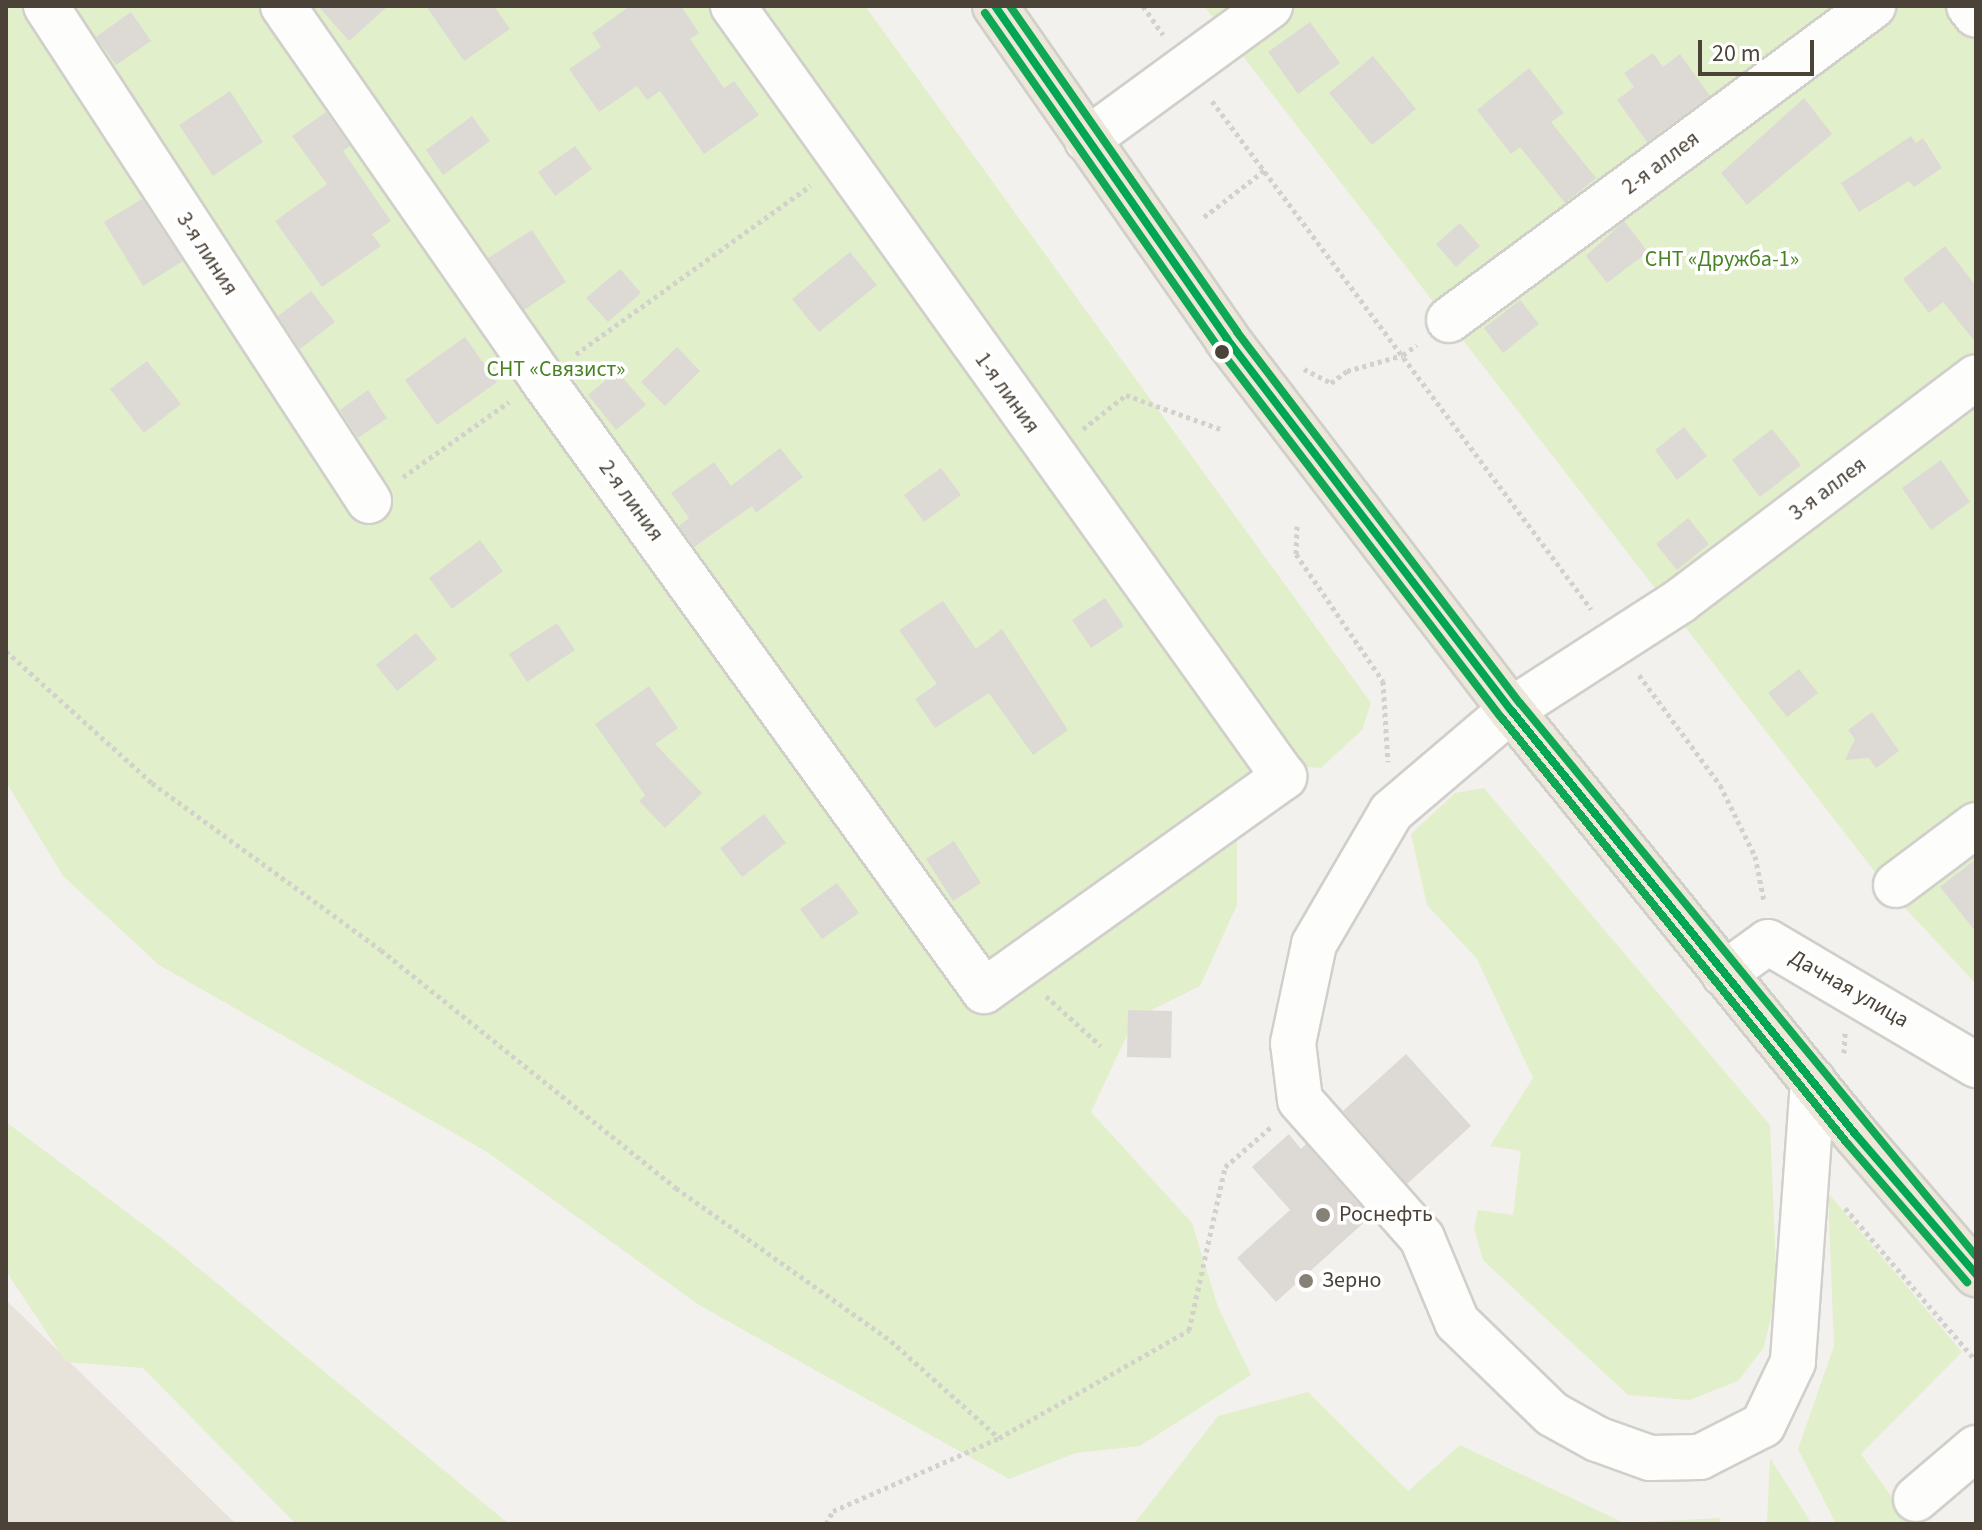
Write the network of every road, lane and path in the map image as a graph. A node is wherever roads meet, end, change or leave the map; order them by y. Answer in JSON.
{"nodes":[{"id":1,"x":46,"y":6,"type":"edge"},
{"id":2,"x":283,"y":6,"type":"edge"},
{"id":3,"x":733,"y":6,"type":"edge"},
{"id":4,"x":995,"y":6,"type":"edge"},
{"id":5,"x":1143,"y":6,"type":"edge"},
{"id":6,"x":1270,"y":6,"type":"edge"},
{"id":7,"x":1873,"y":6,"type":"edge"},
{"id":8,"x":1969,"y":6,"type":"edge"},
{"id":9,"x":1976,"y":15,"type":"edge"},
{"id":10,"x":1186,"y":68,"type":"junction"},
{"id":11,"x":1087,"y":140,"type":"junction"},
{"id":12,"x":843,"y":162,"type":"junction"},
{"id":13,"x":1266,"y":169,"type":"junction"},
{"id":14,"x":1204,"y":217,"type":"dead end"},
{"id":15,"x":1449,"y":320,"type":"dead end"},
{"id":16,"x":1403,"y":355,"type":"junction"},
{"id":17,"x":1303,"y":368,"type":"dead end"},
{"id":18,"x":1976,"y":377,"type":"edge"},
{"id":19,"x":542,"y":379,"type":"junction"},
{"id":20,"x":1223,"y":430,"type":"dead end"},
{"id":21,"x":1051,"y":455,"type":"junction"},
{"id":22,"x":369,"y":501,"type":"joint"},
{"id":23,"x":1297,"y":526,"type":"dead end"},
{"id":24,"x":1615,"y":643,"type":"junction"},
{"id":25,"x":6,"y":651,"type":"edge"},
{"id":26,"x":1511,"y":710,"type":"junction"},
{"id":27,"x":1391,"y":812,"type":"junction"},
{"id":28,"x":1976,"y":825,"type":"edge"},
{"id":29,"x":1896,"y":885,"type":"dead end"},
{"id":30,"x":1768,"y":942,"type":"junction"},
{"id":31,"x":1724,"y":974,"type":"junction"},
{"id":32,"x":1000,"y":980,"type":"junction"},
{"id":33,"x":1101,"y":1046,"type":"dead end"},
{"id":34,"x":1976,"y":1065,"type":"edge"},
{"id":35,"x":1813,"y":1081,"type":"junction"},
{"id":36,"x":1237,"y":1156,"type":"dead end"},
{"id":37,"x":1808,"y":1165,"type":"junction"},
{"id":38,"x":1976,"y":1274,"type":"edge"},
{"id":39,"x":1976,"y":1361,"type":"edge"},
{"id":40,"x":999,"y":1438,"type":"junction"},
{"id":41,"x":1976,"y":1448,"type":"edge"},
{"id":42,"x":1916,"y":1499,"type":"dead end"},
{"id":43,"x":826,"y":1524,"type":"edge"}],
"edges":[{"from":1,"to":22,"type":"street","name":"3-я линия"},
{"from":2,"to":19,"type":"street","name":"2-я линия"},
{"from":3,"to":12,"type":"street","name":"1-я линия"},
{"from":4,"to":11,"type":"highway"},
{"from":5,"to":10,"type":"path"},
{"from":6,"to":10,"type":"street"},
{"from":7,"to":15,"type":"street","name":"2-я аллея"},
{"from":8,"to":9,"type":"street"},
{"from":10,"to":11,"type":"street"},
{"from":10,"to":13,"type":"path"},
{"from":11,"to":26,"type":"highway"},
{"from":12,"to":19,"type":"path"},
{"from":12,"to":21,"type":"street","name":"1-я линия"},
{"from":13,"to":14,"type":"path"},
{"from":13,"to":16,"type":"path"},
{"from":16,"to":17,"type":"path"},
{"from":16,"to":24,"type":"path"},
{"from":18,"to":24,"type":"street","name":"3-я аллея"},
{"from":19,"to":22,"type":"path"},
{"from":19,"to":32,"type":"street","name":"2-я линия"},
{"from":20,"to":21,"type":"path"},
{"from":21,"to":32,"type":"street","name":"1-я линия"},
{"from":23,"to":27,"type":"path"},
{"from":24,"to":26,"type":"street","name":"3-я аллея"},
{"from":24,"to":30,"type":"path"},
{"from":25,"to":40,"type":"path"},
{"from":26,"to":27,"type":"street","name":"3-я аллея"},
{"from":26,"to":31,"type":"highway"},
{"from":27,"to":37,"type":"street","name":"3-я аллея"},
{"from":28,"to":29,"type":"street"},
{"from":30,"to":31,"type":"street","name":"Дачная улица"},
{"from":30,"to":34,"type":"street","name":"Дачная улица"},
{"from":31,"to":35,"type":"highway"},
{"from":32,"to":33,"type":"path"},
{"from":35,"to":37,"type":"street","name":"3-я аллея"},
{"from":35,"to":38,"type":"highway"},
{"from":36,"to":40,"type":"path"},
{"from":37,"to":39,"type":"path"},
{"from":40,"to":43,"type":"path"},
{"from":41,"to":42,"type":"street"}]}
